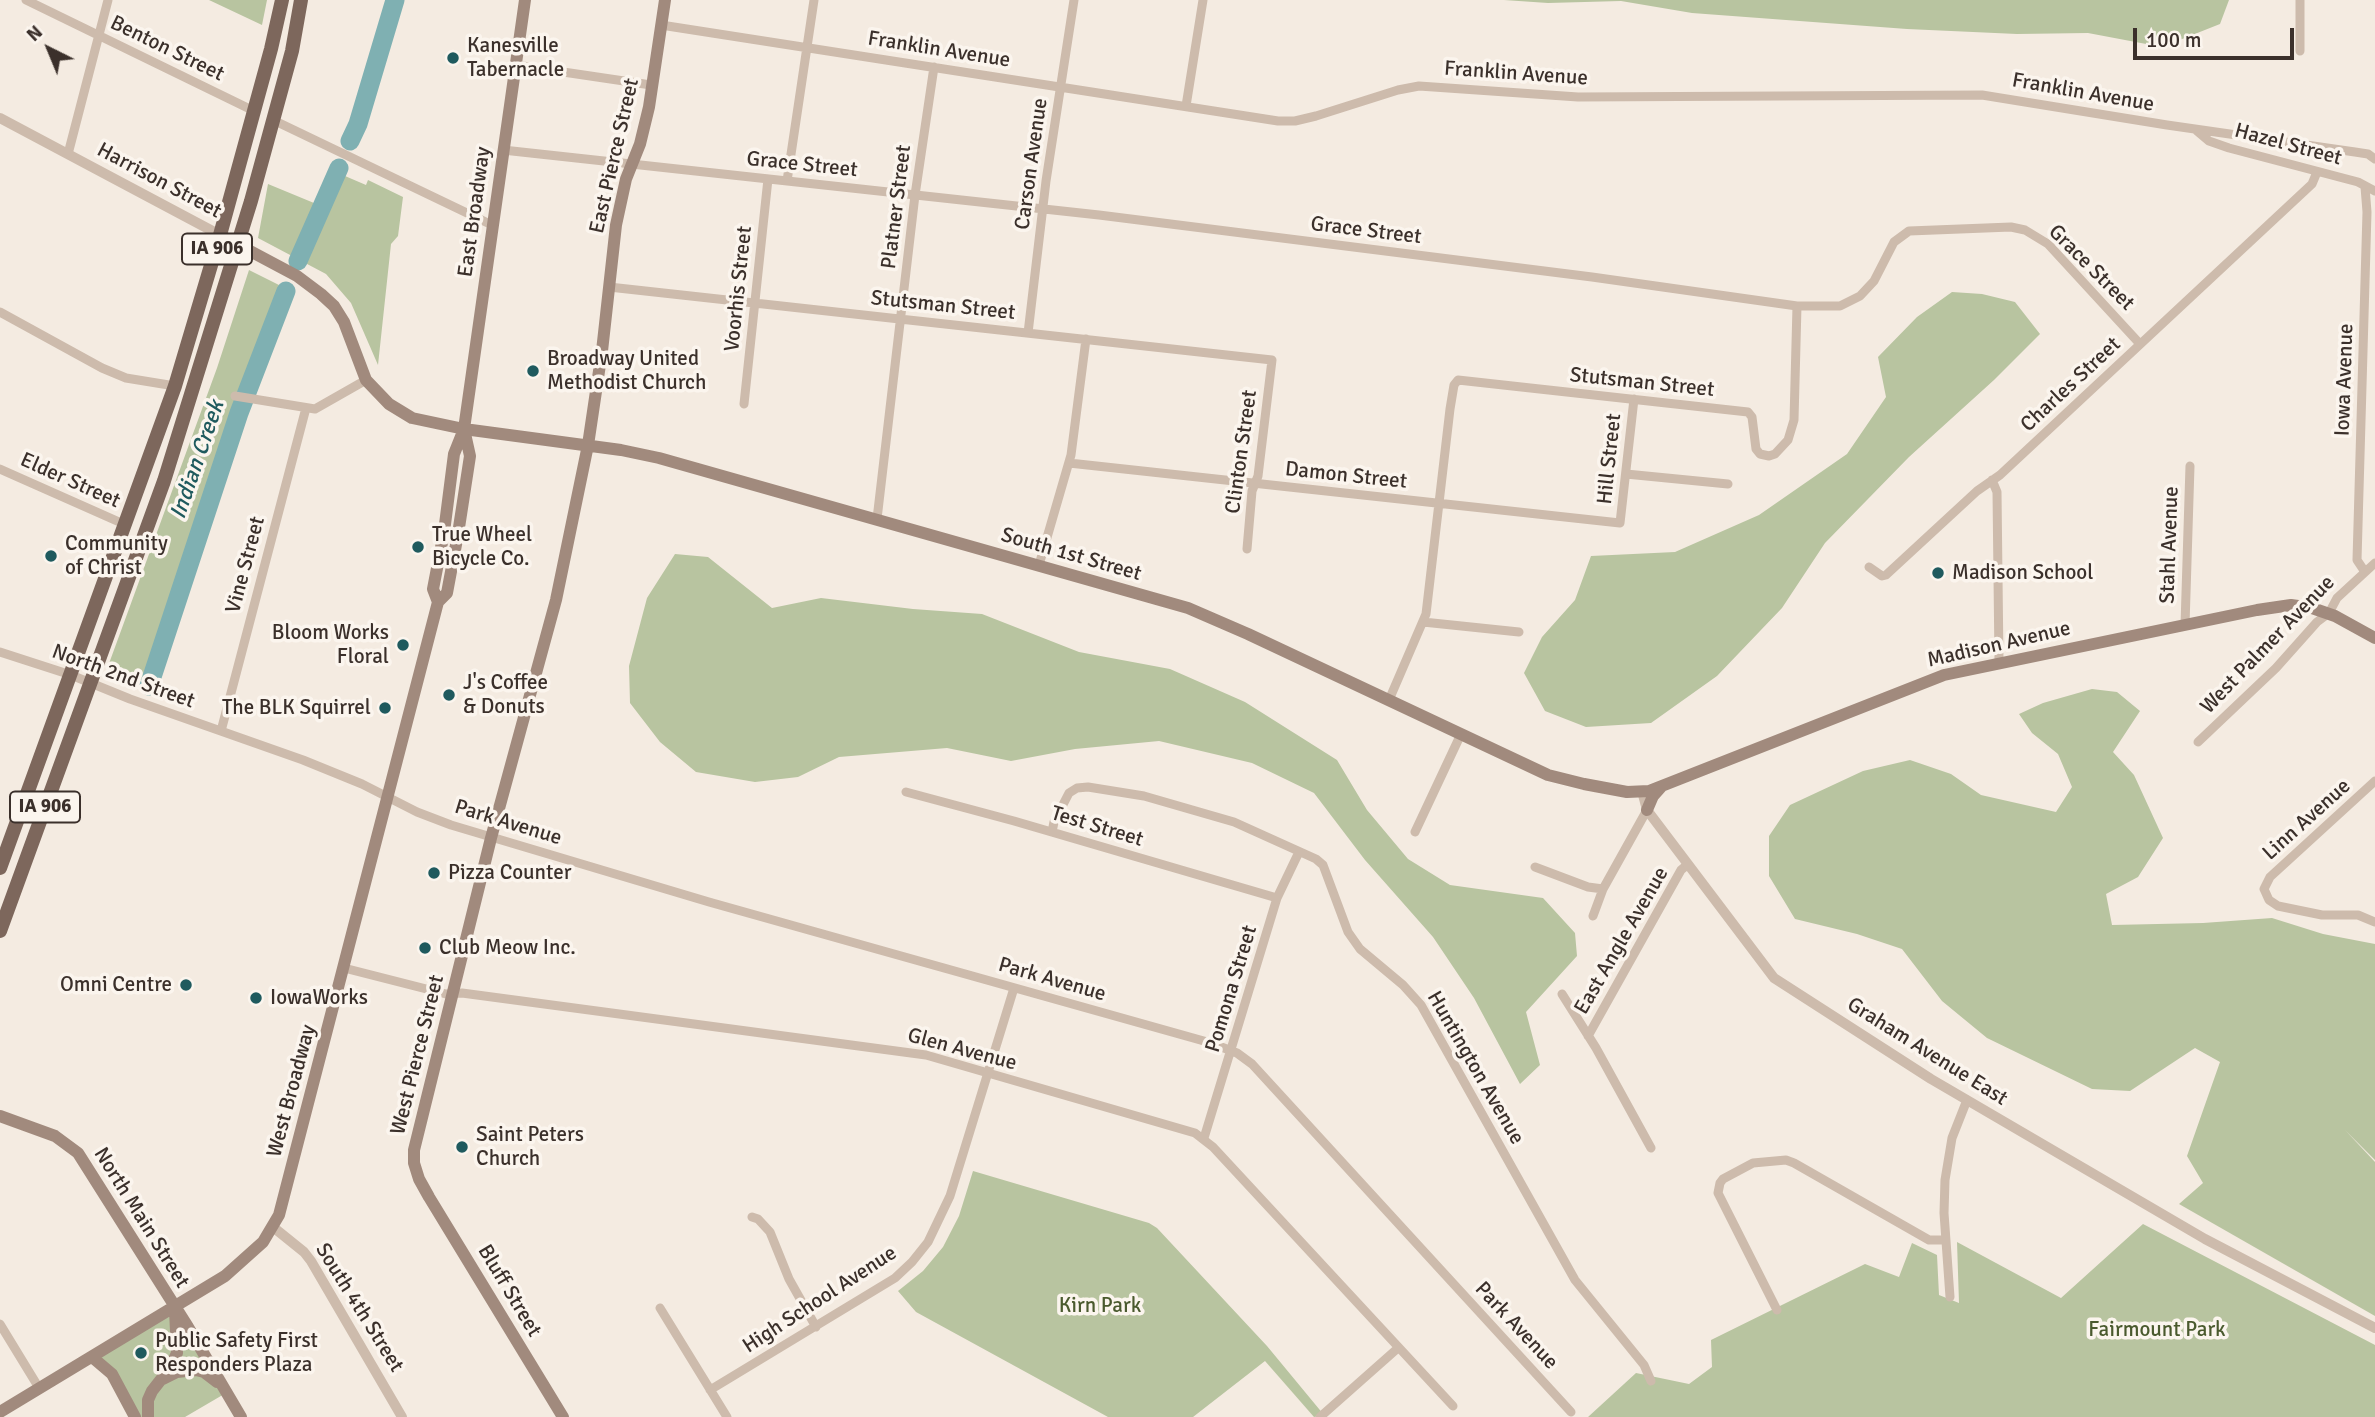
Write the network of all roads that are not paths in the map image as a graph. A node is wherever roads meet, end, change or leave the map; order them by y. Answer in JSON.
{"nodes":[{"id":1,"x":26,"y":0,"type":"edge"},
{"id":2,"x":108,"y":0,"type":"edge"},
{"id":3,"x":282,"y":0,"type":"edge"},
{"id":4,"x":301,"y":0,"type":"edge"},
{"id":5,"x":525,"y":0,"type":"edge"},
{"id":6,"x":666,"y":0,"type":"edge"},
{"id":7,"x":814,"y":0,"type":"edge"},
{"id":8,"x":1074,"y":0,"type":"edge"},
{"id":9,"x":1203,"y":0,"type":"edge"},
{"id":10,"x":2300,"y":0,"type":"edge"},
{"id":11,"x":662,"y":25,"type":"junction"},
{"id":12,"x":99,"y":35,"type":"junction"},
{"id":13,"x":808,"y":47,"type":"junction"},
{"id":14,"x":2300,"y":51,"type":"dead end"},
{"id":15,"x":516,"y":65,"type":"junction"},
{"id":16,"x":934,"y":66,"type":"junction"},
{"id":17,"x":651,"y":85,"type":"junction"},
{"id":18,"x":1061,"y":86,"type":"junction"},
{"id":19,"x":1186,"y":106,"type":"junction"},
{"id":20,"x":254,"y":111,"type":"junction"},
{"id":21,"x":0,"y":118,"type":"edge"},
{"id":22,"x":273,"y":120,"type":"junction"},
{"id":23,"x":2195,"y":129,"type":"junction"},
{"id":24,"x":503,"y":150,"type":"junction"},
{"id":25,"x":68,"y":154,"type":"junction"},
{"id":26,"x":2375,"y":159,"type":"edge"},
{"id":27,"x":632,"y":164,"type":"junction"},
{"id":28,"x":2317,"y":172,"type":"junction"},
{"id":29,"x":768,"y":179,"type":"junction"},
{"id":30,"x":787,"y":181,"type":"junction"},
{"id":31,"x":2365,"y":187,"type":"junction"},
{"id":32,"x":2375,"y":191,"type":"edge"},
{"id":33,"x":915,"y":195,"type":"junction"},
{"id":34,"x":1043,"y":208,"type":"junction"},
{"id":35,"x":492,"y":225,"type":"junction"},
{"id":36,"x":220,"y":235,"type":"junction"},
{"id":37,"x":238,"y":244,"type":"junction"},
{"id":38,"x":610,"y":288,"type":"junction"},
{"id":39,"x":755,"y":303,"type":"junction"},
{"id":40,"x":1797,"y":306,"type":"junction"},
{"id":41,"x":0,"y":312,"type":"edge"},
{"id":42,"x":901,"y":319,"type":"junction"},
{"id":43,"x":1028,"y":333,"type":"junction"},
{"id":44,"x":1086,"y":339,"type":"junction"},
{"id":45,"x":2140,"y":344,"type":"junction"},
{"id":46,"x":1272,"y":360,"type":"joint"},
{"id":47,"x":366,"y":380,"type":"junction"},
{"id":48,"x":175,"y":386,"type":"junction"},
{"id":49,"x":235,"y":396,"type":"dead end"},
{"id":50,"x":1634,"y":399,"type":"junction"},
{"id":51,"x":744,"y":404,"type":"dead end"},
{"id":52,"x":306,"y":408,"type":"junction"},
{"id":53,"x":464,"y":429,"type":"junction"},
{"id":54,"x":588,"y":445,"type":"junction"},
{"id":55,"x":1069,"y":463,"type":"junction"},
{"id":56,"x":2190,"y":466,"type":"dead end"},
{"id":57,"x":0,"y":469,"type":"edge"},
{"id":58,"x":1626,"y":474,"type":"junction"},
{"id":59,"x":1992,"y":480,"type":"junction"},
{"id":60,"x":1255,"y":483,"type":"junction"},
{"id":61,"x":1728,"y":484,"type":"dead end"},
{"id":62,"x":1440,"y":503,"type":"junction"},
{"id":63,"x":877,"y":519,"type":"junction"},
{"id":64,"x":1620,"y":523,"type":"joint"},
{"id":65,"x":126,"y":525,"type":"junction"},
{"id":66,"x":1247,"y":549,"type":"dead end"},
{"id":67,"x":2375,"y":563,"type":"edge"},
{"id":68,"x":1039,"y":565,"type":"junction"},
{"id":69,"x":1869,"y":567,"type":"dead end"},
{"id":70,"x":2365,"y":572,"type":"junction"},
{"id":71,"x":2329,"y":614,"type":"junction"},
{"id":72,"x":1423,"y":622,"type":"junction"},
{"id":73,"x":2185,"y":625,"type":"junction"},
{"id":74,"x":1519,"y":632,"type":"dead end"},
{"id":75,"x":2375,"y":638,"type":"edge"},
{"id":76,"x":0,"y":652,"type":"edge"},
{"id":77,"x":1999,"y":662,"type":"junction"},
{"id":78,"x":71,"y":675,"type":"junction"},
{"id":79,"x":90,"y":683,"type":"junction"},
{"id":80,"x":1389,"y":700,"type":"junction"},
{"id":81,"x":221,"y":731,"type":"junction"},
{"id":82,"x":1461,"y":734,"type":"junction"},
{"id":83,"x":2197,"y":742,"type":"dead end"},
{"id":84,"x":2375,"y":781,"type":"edge"},
{"id":85,"x":1661,"y":787,"type":"junction"},
{"id":86,"x":1642,"y":791,"type":"junction"},
{"id":87,"x":906,"y":792,"type":"dead end"},
{"id":88,"x":389,"y":797,"type":"junction"},
{"id":89,"x":1647,"y":810,"type":"junction"},
{"id":90,"x":1052,"y":832,"type":"junction"},
{"id":91,"x":1415,"y":832,"type":"dead end"},
{"id":92,"x":491,"y":838,"type":"junction"},
{"id":93,"x":1299,"y":852,"type":"junction"},
{"id":94,"x":1,"y":863,"type":"edge"},
{"id":95,"x":1687,"y":864,"type":"junction"},
{"id":96,"x":23,"y":867,"type":"junction"},
{"id":97,"x":1535,"y":867,"type":"dead end"},
{"id":98,"x":1603,"y":890,"type":"junction"},
{"id":99,"x":1277,"y":898,"type":"junction"},
{"id":100,"x":1592,"y":916,"type":"dead end"},
{"id":101,"x":2375,"y":922,"type":"edge"},
{"id":102,"x":0,"y":931,"type":"edge"},
{"id":103,"x":344,"y":968,"type":"junction"},
{"id":104,"x":1014,"y":988,"type":"junction"},
{"id":105,"x":453,"y":993,"type":"junction"},
{"id":106,"x":1562,"y":994,"type":"dead end"},
{"id":107,"x":1588,"y":1036,"type":"junction"},
{"id":108,"x":1231,"y":1051,"type":"junction"},
{"id":109,"x":988,"y":1074,"type":"junction"},
{"id":110,"x":1967,"y":1100,"type":"junction"},
{"id":111,"x":0,"y":1116,"type":"edge"},
{"id":112,"x":1204,"y":1138,"type":"junction"},
{"id":113,"x":1651,"y":1148,"type":"dead end"},
{"id":114,"x":422,"y":1185,"type":"joint"},
{"id":115,"x":751,"y":1217,"type":"dead end"},
{"id":116,"x":273,"y":1227,"type":"junction"},
{"id":117,"x":1946,"y":1240,"type":"junction"},
{"id":118,"x":1950,"y":1297,"type":"dead end"},
{"id":119,"x":174,"y":1306,"type":"junction"},
{"id":120,"x":660,"y":1308,"type":"dead end"},
{"id":121,"x":1777,"y":1310,"type":"dead end"},
{"id":122,"x":0,"y":1324,"type":"edge"},
{"id":123,"x":816,"y":1326,"type":"junction"},
{"id":124,"x":2375,"y":1328,"type":"edge"},
{"id":125,"x":1398,"y":1348,"type":"junction"},
{"id":126,"x":92,"y":1357,"type":"junction"},
{"id":127,"x":1651,"y":1381,"type":"dead end"},
{"id":128,"x":157,"y":1383,"type":"junction"},
{"id":129,"x":223,"y":1387,"type":"junction"},
{"id":130,"x":39,"y":1388,"type":"junction"},
{"id":131,"x":710,"y":1390,"type":"junction"},
{"id":132,"x":1453,"y":1406,"type":"dead end"},
{"id":133,"x":0,"y":1412,"type":"edge"},
{"id":134,"x":1571,"y":1412,"type":"dead end"},
{"id":135,"x":135,"y":1417,"type":"edge"},
{"id":136,"x":148,"y":1417,"type":"edge"},
{"id":137,"x":241,"y":1417,"type":"edge"},
{"id":138,"x":402,"y":1417,"type":"edge"},
{"id":139,"x":563,"y":1417,"type":"edge"},
{"id":140,"x":727,"y":1417,"type":"edge"},
{"id":141,"x":1320,"y":1417,"type":"edge"}],
"edges":[{"from":1,"to":12,"type":"street","name":"Benton Street"},
{"from":2,"to":12,"type":"street"},
{"from":3,"to":20,"type":"main road","number":"IA 906"},
{"from":4,"to":22,"type":"main road","number":"IA 906"},
{"from":5,"to":15,"type":"main road","name":"East Broadway"},
{"from":6,"to":11,"type":"main road","name":"East Pierce Street"},
{"from":7,"to":13,"type":"street"},
{"from":8,"to":18,"type":"street","name":"Carson Avenue"},
{"from":9,"to":19,"type":"street"},
{"from":10,"to":14,"type":"street"},
{"from":11,"to":13,"type":"street","name":"Franklin Avenue"},
{"from":11,"to":17,"type":"main road","name":"East Pierce Street"},
{"from":12,"to":20,"type":"street","name":"Benton Street"},
{"from":12,"to":25,"type":"street"},
{"from":13,"to":16,"type":"street","name":"Franklin Avenue"},
{"from":13,"to":30,"type":"street"},
{"from":15,"to":17,"type":"street"},
{"from":15,"to":24,"type":"main road","name":"East Broadway"},
{"from":16,"to":18,"type":"street","name":"Franklin Avenue"},
{"from":16,"to":33,"type":"street","name":"Platner Street"},
{"from":17,"to":27,"type":"main road","name":"East Pierce Street"},
{"from":18,"to":19,"type":"street","name":"Franklin Avenue"},
{"from":18,"to":34,"type":"street","name":"Carson Avenue"},
{"from":19,"to":23,"type":"street","name":"Franklin Avenue"},
{"from":20,"to":36,"type":"main road","number":"IA 906"},
{"from":21,"to":25,"type":"street","name":"Harrison Street"},
{"from":22,"to":35,"type":"street"},
{"from":22,"to":37,"type":"main road","number":"IA 906"},
{"from":23,"to":26,"type":"street","name":"Franklin Avenue"},
{"from":23,"to":28,"type":"street","name":"Hazel Street"},
{"from":24,"to":27,"type":"street","name":"Grace Street"},
{"from":24,"to":35,"type":"main road","name":"East Broadway"},
{"from":25,"to":36,"type":"street","name":"Harrison Street"},
{"from":27,"to":29,"type":"street","name":"Grace Street"},
{"from":27,"to":38,"type":"main road","name":"East Pierce Street"},
{"from":28,"to":31,"type":"street","name":"Hazel Street"},
{"from":28,"to":45,"type":"street","name":"Charles Street"},
{"from":29,"to":30,"type":"street","name":"Grace Street"},
{"from":29,"to":39,"type":"street","name":"Voorhis Street"},
{"from":30,"to":33,"type":"street","name":"Grace Street"},
{"from":31,"to":32,"type":"street","name":"Hazel Street"},
{"from":31,"to":70,"type":"street","name":"Iowa Avenue"},
{"from":33,"to":34,"type":"street","name":"Grace Street"},
{"from":33,"to":42,"type":"street","name":"Platner Street"},
{"from":34,"to":40,"type":"street","name":"Grace Street"},
{"from":34,"to":43,"type":"street","name":"Carson Avenue"},
{"from":35,"to":53,"type":"main road","name":"East Broadway"},
{"from":36,"to":37,"type":"main road","name":"Harrison Street"},
{"from":36,"to":48,"type":"main road","number":"IA 906"},
{"from":37,"to":47,"type":"main road","name":"Harrison Street"},
{"from":37,"to":79,"type":"main road","number":"IA 906"},
{"from":38,"to":39,"type":"street","name":"Stutsman Street"},
{"from":38,"to":54,"type":"main road","name":"East Pierce Street"},
{"from":39,"to":42,"type":"street","name":"Stutsman Street"},
{"from":39,"to":51,"type":"street","name":"Voorhis Street"},
{"from":40,"to":45,"type":"street","name":"Grace Street"},
{"from":40,"to":50,"type":"street","name":"Stutsman Street"},
{"from":41,"to":48,"type":"street"},
{"from":42,"to":43,"type":"street","name":"Stutsman Street"},
{"from":42,"to":63,"type":"street","name":"Platner Street"},
{"from":43,"to":44,"type":"street","name":"Stutsman Street"},
{"from":44,"to":46,"type":"street","name":"Stutsman Street"},
{"from":44,"to":55,"type":"street"},
{"from":45,"to":59,"type":"street","name":"Charles Street"},
{"from":46,"to":60,"type":"street","name":"Clinton Street"},
{"from":47,"to":52,"type":"street"},
{"from":47,"to":53,"type":"main road","name":"South 1st Street"},
{"from":48,"to":65,"type":"main road","number":"IA 906"},
{"from":49,"to":52,"type":"street"},
{"from":50,"to":58,"type":"street","name":"Hill Street"},
{"from":50,"to":62,"type":"street","name":"Stutsman Street"},
{"from":52,"to":81,"type":"street","name":"Vine Street"},
{"from":53,"to":54,"type":"main road","name":"South 1st Street"},
{"from":53,"to":88,"type":"main road","name":"West Broadway"},
{"from":54,"to":63,"type":"main road","name":"South 1st Street"},
{"from":54,"to":92,"type":"main road","name":"West Pierce Street"},
{"from":55,"to":60,"type":"street","name":"Damon Street"},
{"from":55,"to":68,"type":"street"},
{"from":56,"to":73,"type":"street","name":"Stahl Avenue"},
{"from":57,"to":65,"type":"street","name":"Elder Street"},
{"from":58,"to":61,"type":"street"},
{"from":58,"to":64,"type":"street","name":"Hill Street"},
{"from":59,"to":69,"type":"street","name":"Charles Street"},
{"from":59,"to":77,"type":"street"},
{"from":60,"to":62,"type":"street","name":"Damon Street"},
{"from":60,"to":66,"type":"street","name":"Clinton Street"},
{"from":62,"to":64,"type":"street","name":"Damon Street"},
{"from":62,"to":72,"type":"street"},
{"from":63,"to":68,"type":"main road","name":"South 1st Street"},
{"from":65,"to":78,"type":"main road","number":"IA 906"},
{"from":67,"to":70,"type":"street","name":"West Palmer Avenue"},
{"from":68,"to":80,"type":"main road","name":"South 1st Street"},
{"from":70,"to":71,"type":"street","name":"West Palmer Avenue"},
{"from":71,"to":73,"type":"main road","name":"Madison Avenue"},
{"from":71,"to":75,"type":"main road","name":"Madison Avenue"},
{"from":71,"to":83,"type":"street","name":"West Palmer Avenue"},
{"from":72,"to":74,"type":"street"},
{"from":72,"to":80,"type":"street"},
{"from":73,"to":77,"type":"main road","name":"Madison Avenue"},
{"from":76,"to":78,"type":"street","name":"North 2nd Street"},
{"from":77,"to":85,"type":"main road","name":"Madison Avenue"},
{"from":78,"to":79,"type":"street","name":"North 2nd Street"},
{"from":78,"to":94,"type":"main road","number":"IA 906"},
{"from":79,"to":81,"type":"street","name":"North 2nd Street"},
{"from":79,"to":96,"type":"main road","number":"IA 906"},
{"from":80,"to":82,"type":"main road","name":"South 1st Street"},
{"from":81,"to":88,"type":"street","name":"North 2nd Street"},
{"from":82,"to":86,"type":"main road","name":"South 1st Street"},
{"from":82,"to":91,"type":"street"},
{"from":84,"to":101,"type":"street","name":"Linn Avenue"},
{"from":85,"to":86,"type":"main road","name":"Madison Avenue"},
{"from":85,"to":89,"type":"main road"},
{"from":86,"to":89,"type":"street","name":"Graham Avenue East"},
{"from":87,"to":90,"type":"street","name":"Test Street"},
{"from":88,"to":92,"type":"street","name":"Park Avenue"},
{"from":88,"to":103,"type":"main road","name":"West Broadway"},
{"from":89,"to":95,"type":"street","name":"Graham Avenue East"},
{"from":89,"to":98,"type":"street"},
{"from":90,"to":93,"type":"street","name":"Huntington Avenue"},
{"from":90,"to":99,"type":"street","name":"Test Street"},
{"from":92,"to":104,"type":"street","name":"Park Avenue"},
{"from":92,"to":105,"type":"main road","name":"West Pierce Street"},
{"from":93,"to":99,"type":"street","name":"Pomona Street"},
{"from":93,"to":127,"type":"street","name":"Huntington Avenue"},
{"from":94,"to":96,"type":"street"},
{"from":95,"to":107,"type":"street","name":"East Angle Avenue"},
{"from":95,"to":110,"type":"street","name":"Graham Avenue East"},
{"from":96,"to":102,"type":"main road","number":"IA 906"},
{"from":97,"to":98,"type":"street"},
{"from":98,"to":100,"type":"street"},
{"from":99,"to":108,"type":"street","name":"Pomona Street"},
{"from":103,"to":105,"type":"street","name":"Glen Avenue"},
{"from":103,"to":116,"type":"main road","name":"West Broadway"},
{"from":104,"to":108,"type":"street","name":"Park Avenue"},
{"from":104,"to":109,"type":"street","name":"High School Avenue"},
{"from":105,"to":109,"type":"street","name":"Glen Avenue"},
{"from":105,"to":114,"type":"main road","name":"West Pierce Street"},
{"from":106,"to":107,"type":"street"},
{"from":107,"to":113,"type":"street"},
{"from":108,"to":112,"type":"street","name":"Pomona Street"},
{"from":108,"to":134,"type":"street","name":"Park Avenue"},
{"from":109,"to":112,"type":"street","name":"Glen Avenue"},
{"from":109,"to":123,"type":"street","name":"High School Avenue"},
{"from":110,"to":117,"type":"street"},
{"from":110,"to":124,"type":"street","name":"Graham Avenue East"},
{"from":111,"to":119,"type":"main road","name":"North Main Street"},
{"from":112,"to":125,"type":"street","name":"Glen Avenue"},
{"from":114,"to":139,"type":"main road","name":"Bluff Street"},
{"from":115,"to":123,"type":"street"},
{"from":116,"to":119,"type":"main road","name":"West Broadway"},
{"from":116,"to":138,"type":"street","name":"South 4th Street"},
{"from":117,"to":118,"type":"street"},
{"from":117,"to":121,"type":"street"},
{"from":119,"to":126,"type":"main road","name":"West Broadway"},
{"from":119,"to":128,"type":"main road"},
{"from":119,"to":129,"type":"main road","name":"North Main Street"},
{"from":120,"to":131,"type":"street"},
{"from":122,"to":130,"type":"street"},
{"from":123,"to":131,"type":"street","name":"High School Avenue"},
{"from":125,"to":132,"type":"street","name":"Glen Avenue"},
{"from":125,"to":141,"type":"street"},
{"from":126,"to":130,"type":"main road","name":"West Broadway"},
{"from":126,"to":135,"type":"main road"},
{"from":128,"to":129,"type":"main road"},
{"from":128,"to":136,"type":"main road"},
{"from":129,"to":137,"type":"main road","name":"North Main Street"},
{"from":130,"to":133,"type":"main road","name":"West Broadway"},
{"from":131,"to":140,"type":"street"}]}
